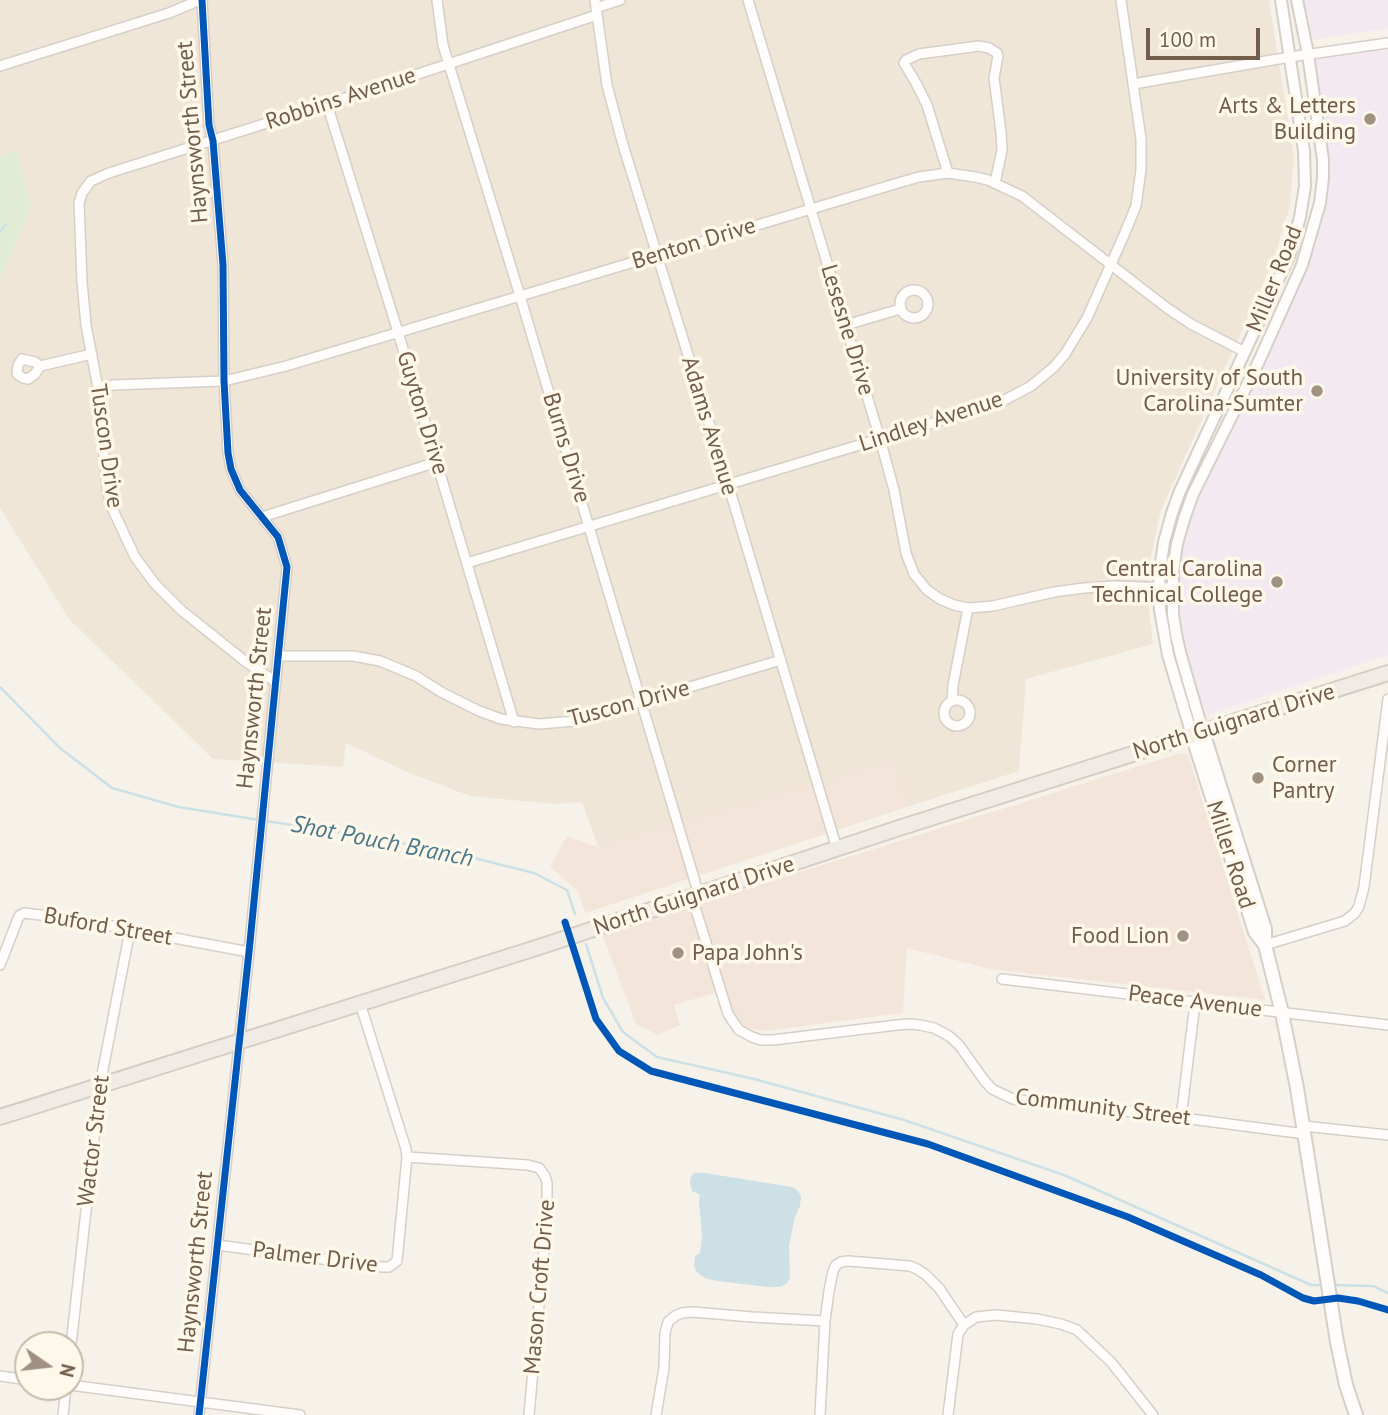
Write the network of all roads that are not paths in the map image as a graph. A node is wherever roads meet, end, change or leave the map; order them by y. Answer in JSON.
{"nodes":[{"id":1,"x":201,"y":0,"type":"edge"},
{"id":2,"x":437,"y":0,"type":"edge"},
{"id":3,"x":620,"y":0,"type":"edge"},
{"id":4,"x":748,"y":0,"type":"edge"},
{"id":5,"x":1121,"y":0,"type":"edge"},
{"id":6,"x":1280,"y":0,"type":"edge"},
{"id":7,"x":1297,"y":0,"type":"edge"},
{"id":8,"x":596,"y":8,"type":"edge"},
{"id":9,"x":1388,"y":43,"type":"edge"},
{"id":10,"x":1308,"y":54,"type":"junction"},
{"id":11,"x":1290,"y":57,"type":"junction"},
{"id":12,"x":449,"y":64,"type":"junction"},
{"id":13,"x":0,"y":66,"type":"edge"},
{"id":14,"x":1133,"y":84,"type":"junction"},
{"id":15,"x":327,"y":104,"type":"junction"},
{"id":16,"x":213,"y":141,"type":"junction"},
{"id":17,"x":948,"y":173,"type":"junction"},
{"id":18,"x":995,"y":183,"type":"junction"},
{"id":19,"x":87,"y":186,"type":"joint"},
{"id":20,"x":810,"y":209,"type":"junction"},
{"id":21,"x":657,"y":255,"type":"junction"},
{"id":22,"x":1111,"y":265,"type":"junction"},
{"id":23,"x":520,"y":296,"type":"junction"},
{"id":24,"x":900,"y":309,"type":"dead end"},
{"id":25,"x":846,"y":325,"type":"junction"},
{"id":26,"x":398,"y":332,"type":"junction"},
{"id":27,"x":1245,"y":352,"type":"junction"},
{"id":28,"x":92,"y":354,"type":"junction"},
{"id":29,"x":40,"y":366,"type":"dead end"},
{"id":30,"x":224,"y":381,"type":"junction"},
{"id":31,"x":98,"y":388,"type":"junction"},
{"id":32,"x":880,"y":439,"type":"junction"},
{"id":33,"x":437,"y":462,"type":"junction"},
{"id":34,"x":728,"y":485,"type":"junction"},
{"id":35,"x":262,"y":517,"type":"junction"},
{"id":36,"x":590,"y":526,"type":"junction"},
{"id":37,"x":467,"y":563,"type":"junction"},
{"id":38,"x":1158,"y":587,"type":"junction"},
{"id":39,"x":1172,"y":588,"type":"junction"},
{"id":40,"x":968,"y":608,"type":"junction"},
{"id":41,"x":279,"y":656,"type":"junction"},
{"id":42,"x":781,"y":660,"type":"junction"},
{"id":43,"x":1388,"y":673,"type":"edge"},
{"id":44,"x":276,"y":682,"type":"junction"},
{"id":45,"x":1388,"y":699,"type":"edge"},
{"id":46,"x":952,"y":701,"type":"dead end"},
{"id":47,"x":642,"y":702,"type":"junction"},
{"id":48,"x":514,"y":722,"type":"junction"},
{"id":49,"x":1198,"y":733,"type":"junction"},
{"id":50,"x":1385,"y":741,"type":"edge"},
{"id":51,"x":837,"y":849,"type":"junction"},
{"id":52,"x":695,"y":896,"type":"junction"},
{"id":53,"x":130,"y":930,"type":"junction"},
{"id":54,"x":1265,"y":945,"type":"junction"},
{"id":55,"x":249,"y":952,"type":"junction"},
{"id":56,"x":0,"y":964,"type":"edge"},
{"id":57,"x":1002,"y":979,"type":"dead end"},
{"id":58,"x":360,"y":1003,"type":"junction"},
{"id":59,"x":1195,"y":1003,"type":"junction"},
{"id":60,"x":1282,"y":1013,"type":"junction"},
{"id":61,"x":1388,"y":1025,"type":"edge"},
{"id":62,"x":240,"y":1041,"type":"junction"},
{"id":63,"x":100,"y":1085,"type":"junction"},
{"id":64,"x":0,"y":1117,"type":"edge"},
{"id":65,"x":1181,"y":1118,"type":"junction"},
{"id":66,"x":1304,"y":1130,"type":"junction"},
{"id":67,"x":1388,"y":1135,"type":"edge"},
{"id":68,"x":407,"y":1157,"type":"junction"},
{"id":69,"x":217,"y":1245,"type":"junction"},
{"id":70,"x":825,"y":1321,"type":"junction"},
{"id":71,"x":964,"y":1325,"type":"junction"},
{"id":72,"x":73,"y":1331,"type":"edge"},
{"id":73,"x":84,"y":1388,"type":"edge"},
{"id":74,"x":200,"y":1402,"type":"junction"},
{"id":75,"x":199,"y":1415,"type":"edge"},
{"id":76,"x":300,"y":1415,"type":"edge"},
{"id":77,"x":529,"y":1415,"type":"edge"},
{"id":78,"x":656,"y":1415,"type":"edge"},
{"id":79,"x":820,"y":1415,"type":"edge"},
{"id":80,"x":948,"y":1415,"type":"edge"},
{"id":81,"x":1153,"y":1415,"type":"edge"},
{"id":82,"x":1356,"y":1415,"type":"edge"}],
"edges":[{"from":1,"to":13,"type":"street"},
{"from":1,"to":16,"type":"street","name":"Haynsworth Street"},
{"from":2,"to":12,"type":"street","name":"Burns Drive"},
{"from":3,"to":8,"type":"street","name":"Robbins Avenue"},
{"from":4,"to":20,"type":"street","name":"Lesesne Drive"},
{"from":5,"to":14,"type":"street","name":"Lindley Avenue"},
{"from":6,"to":11,"type":"street","name":"Miller Road"},
{"from":7,"to":10,"type":"street","name":"Miller Road"},
{"from":8,"to":12,"type":"street","name":"Robbins Avenue"},
{"from":8,"to":21,"type":"street","name":"Adams Avenue"},
{"from":9,"to":10,"type":"street"},
{"from":10,"to":11,"type":"street"},
{"from":10,"to":39,"type":"street","name":"Miller Road"},
{"from":11,"to":14,"type":"street"},
{"from":11,"to":27,"type":"street","name":"Miller Road"},
{"from":12,"to":15,"type":"street","name":"Robbins Avenue"},
{"from":12,"to":23,"type":"street","name":"Burns Drive"},
{"from":14,"to":22,"type":"street","name":"Lindley Avenue"},
{"from":15,"to":16,"type":"street","name":"Robbins Avenue"},
{"from":15,"to":26,"type":"street","name":"Guyton Drive"},
{"from":16,"to":19,"type":"street","name":"Robbins Avenue"},
{"from":16,"to":30,"type":"street","name":"Haynsworth Street"},
{"from":17,"to":18,"type":"street","name":"Benton Drive"},
{"from":17,"to":18,"type":"street"},
{"from":17,"to":20,"type":"street","name":"Benton Drive"},
{"from":18,"to":22,"type":"street","name":"Benton Drive"},
{"from":19,"to":28,"type":"street","name":"Tuscon Drive"},
{"from":20,"to":21,"type":"street","name":"Benton Drive"},
{"from":20,"to":25,"type":"street","name":"Lesesne Drive"},
{"from":21,"to":23,"type":"street","name":"Benton Drive"},
{"from":21,"to":34,"type":"street","name":"Adams Avenue"},
{"from":22,"to":27,"type":"street","name":"Benton Drive"},
{"from":22,"to":32,"type":"street","name":"Lindley Avenue"},
{"from":23,"to":26,"type":"street","name":"Benton Drive"},
{"from":23,"to":36,"type":"street","name":"Burns Drive"},
{"from":24,"to":25,"type":"street"},
{"from":25,"to":32,"type":"street","name":"Lesesne Drive"},
{"from":26,"to":30,"type":"street","name":"Benton Drive"},
{"from":26,"to":33,"type":"street","name":"Guyton Drive"},
{"from":27,"to":38,"type":"street","name":"Miller Road"},
{"from":28,"to":29,"type":"street"},
{"from":28,"to":31,"type":"street","name":"Tuscon Drive"},
{"from":30,"to":31,"type":"street","name":"Benton Drive"},
{"from":30,"to":35,"type":"street","name":"Haynsworth Street"},
{"from":31,"to":44,"type":"street","name":"Tuscon Drive"},
{"from":32,"to":34,"type":"street","name":"Lindley Avenue"},
{"from":32,"to":40,"type":"street","name":"Lesesne Drive"},
{"from":33,"to":35,"type":"street"},
{"from":33,"to":37,"type":"street","name":"Guyton Drive"},
{"from":34,"to":36,"type":"street","name":"Lindley Avenue"},
{"from":34,"to":42,"type":"street","name":"Adams Avenue"},
{"from":35,"to":41,"type":"street","name":"Haynsworth Street"},
{"from":36,"to":37,"type":"street","name":"Lindley Avenue"},
{"from":36,"to":47,"type":"street","name":"Burns Drive"},
{"from":37,"to":48,"type":"street","name":"Guyton Drive"},
{"from":38,"to":39,"type":"street","name":"Lesesne Drive"},
{"from":38,"to":40,"type":"street","name":"Lesesne Drive"},
{"from":38,"to":49,"type":"street","name":"Miller Road"},
{"from":39,"to":49,"type":"street","name":"Miller Road"},
{"from":40,"to":46,"type":"street"},
{"from":41,"to":44,"type":"street","name":"Haynsworth Street"},
{"from":41,"to":48,"type":"street","name":"Tuscon Drive"},
{"from":42,"to":47,"type":"street","name":"Tuscon Drive"},
{"from":42,"to":51,"type":"street","name":"Adams Avenue"},
{"from":43,"to":49,"type":"highway","name":"North Guignard Drive"},
{"from":44,"to":55,"type":"street","name":"Haynsworth Street"},
{"from":45,"to":50,"type":"street"},
{"from":47,"to":48,"type":"street","name":"Tuscon Drive"},
{"from":47,"to":52,"type":"street","name":"Burns Drive"},
{"from":49,"to":51,"type":"highway","name":"North Guignard Drive"},
{"from":49,"to":54,"type":"main road","name":"Miller Road"},
{"from":50,"to":54,"type":"street"},
{"from":51,"to":52,"type":"highway","name":"North Guignard Drive"},
{"from":52,"to":58,"type":"highway","name":"North Guignard Drive"},
{"from":52,"to":65,"type":"street","name":"Community Street"},
{"from":53,"to":55,"type":"street","name":"Buford Street"},
{"from":53,"to":56,"type":"street","name":"Buford Street"},
{"from":53,"to":63,"type":"street","name":"Wactor Street"},
{"from":54,"to":60,"type":"main road","name":"Miller Road"},
{"from":55,"to":62,"type":"street","name":"Haynsworth Street"},
{"from":57,"to":59,"type":"street","name":"Peace Avenue"},
{"from":58,"to":62,"type":"highway","name":"North Guignard Drive"},
{"from":58,"to":68,"type":"street","name":"Palmer Drive"},
{"from":59,"to":60,"type":"street","name":"Peace Avenue"},
{"from":59,"to":65,"type":"street"},
{"from":60,"to":61,"type":"street","name":"Peace Avenue"},
{"from":60,"to":66,"type":"main road","name":"Miller Road"},
{"from":62,"to":63,"type":"highway","name":"North Guignard Drive"},
{"from":62,"to":69,"type":"street","name":"Haynsworth Street"},
{"from":63,"to":64,"type":"highway","name":"North Guignard Drive"},
{"from":63,"to":72,"type":"street","name":"Wactor Street"},
{"from":65,"to":66,"type":"street","name":"Community Street"},
{"from":66,"to":67,"type":"street","name":"Community Street"},
{"from":66,"to":82,"type":"main road","name":"Miller Road"},
{"from":68,"to":69,"type":"street","name":"Palmer Drive"},
{"from":68,"to":77,"type":"street","name":"Mason Croft Drive"},
{"from":69,"to":74,"type":"street","name":"Haynsworth Street"},
{"from":70,"to":71,"type":"street"},
{"from":70,"to":78,"type":"street"},
{"from":70,"to":79,"type":"street"},
{"from":71,"to":80,"type":"street"},
{"from":71,"to":81,"type":"street"},
{"from":73,"to":74,"type":"street"},
{"from":74,"to":75,"type":"street","name":"Haynsworth Street"},
{"from":74,"to":76,"type":"street"}]}
